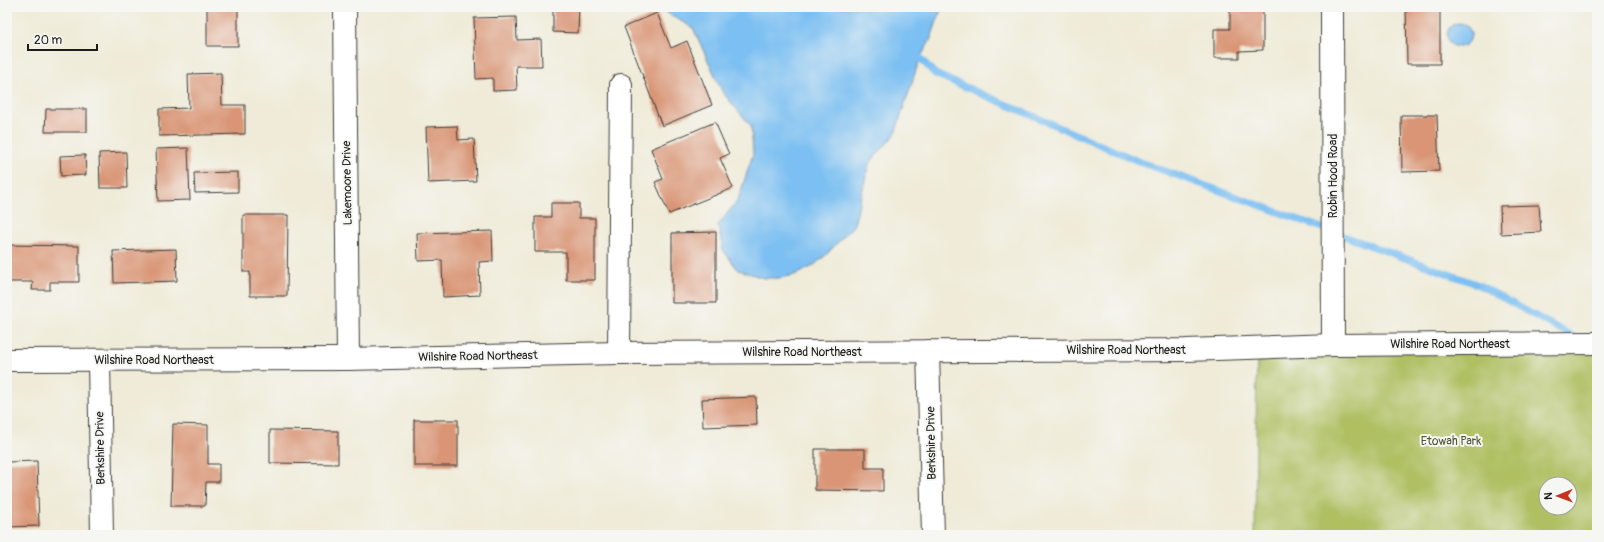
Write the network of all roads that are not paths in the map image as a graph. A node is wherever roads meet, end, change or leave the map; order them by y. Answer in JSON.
{"nodes":[{"id":1,"x":345,"y":7,"type":"edge"},
{"id":2,"x":1332,"y":7,"type":"edge"},
{"id":3,"x":621,"y":85,"type":"dead end"},
{"id":4,"x":1597,"y":343,"type":"edge"},
{"id":5,"x":1333,"y":344,"type":"junction"},
{"id":6,"x":928,"y":351,"type":"junction"},
{"id":7,"x":619,"y":352,"type":"junction"},
{"id":8,"x":7,"y":360,"type":"edge"},
{"id":9,"x":99,"y":360,"type":"junction"},
{"id":10,"x":348,"y":360,"type":"junction"},
{"id":11,"x":102,"y":535,"type":"edge"},
{"id":12,"x":933,"y":535,"type":"edge"}],
"edges":[{"from":1,"to":10,"type":"street","name":"Lakemoore Drive"},
{"from":2,"to":5,"type":"street","name":"Robin Hood Road"},
{"from":3,"to":7,"type":"street"},
{"from":4,"to":5,"type":"street","name":"Wilshire Road Northeast"},
{"from":5,"to":6,"type":"street","name":"Wilshire Road Northeast"},
{"from":6,"to":7,"type":"street","name":"Wilshire Road Northeast"},
{"from":6,"to":12,"type":"street","name":"Berkshire Drive"},
{"from":7,"to":10,"type":"street","name":"Wilshire Road Northeast"},
{"from":8,"to":9,"type":"street","name":"Wilshire Road Northeast"},
{"from":9,"to":10,"type":"street","name":"Wilshire Road Northeast"},
{"from":9,"to":11,"type":"street","name":"Berkshire Drive"}]}
